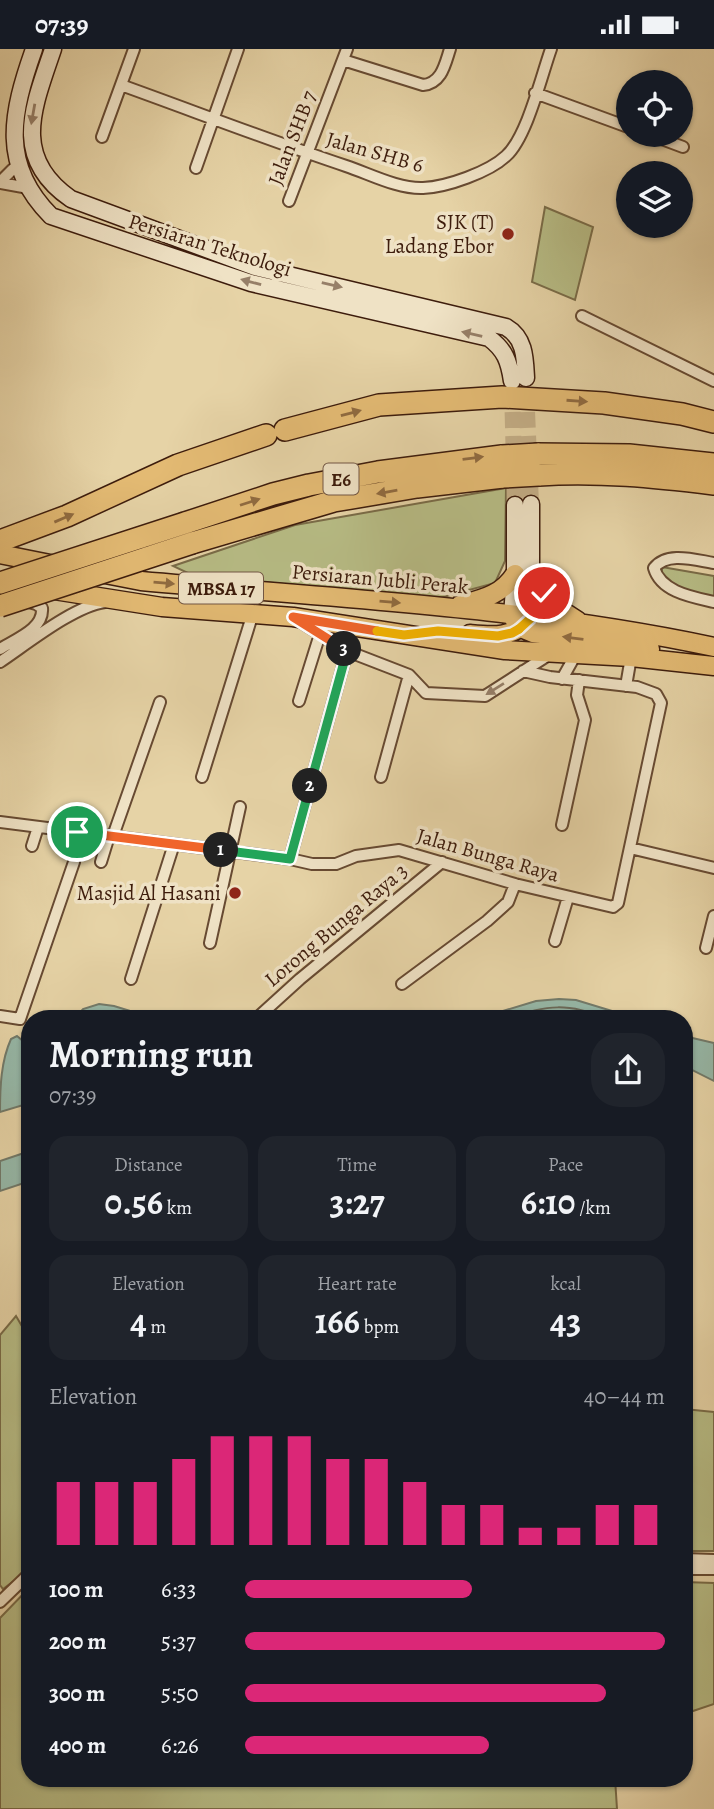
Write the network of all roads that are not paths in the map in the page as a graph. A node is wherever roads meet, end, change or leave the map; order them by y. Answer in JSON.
{"nodes":[{"id":1,"x":34,"y":49,"type":"edge"},
{"id":2,"x":53,"y":49,"type":"edge"},
{"id":3,"x":134,"y":49,"type":"edge"},
{"id":4,"x":238,"y":49,"type":"edge"},
{"id":5,"x":450,"y":49,"type":"edge"},
{"id":6,"x":551,"y":49,"type":"edge"},
{"id":7,"x":345,"y":54,"type":"edge"},
{"id":8,"x":121,"y":85,"type":"junction"},
{"id":9,"x":535,"y":93,"type":"junction"},
{"id":10,"x":213,"y":119,"type":"junction"},
{"id":11,"x":616,"y":123,"type":"edge"},
{"id":12,"x":102,"y":137,"type":"dead end"},
{"id":13,"x":308,"y":153,"type":"junction"},
{"id":14,"x":196,"y":168,"type":"dead end"},
{"id":15,"x":13,"y":169,"type":"junction"},
{"id":16,"x":0,"y":182,"type":"edge"},
{"id":17,"x":23,"y":187,"type":"junction"},
{"id":18,"x":289,"y":201,"type":"dead end"},
{"id":19,"x":582,"y":316,"type":"dead end"},
{"id":20,"x":714,"y":381,"type":"edge"},
{"id":21,"x":714,"y":422,"type":"edge"},
{"id":22,"x":538,"y":464,"type":"junction"},
{"id":23,"x":714,"y":464,"type":"edge"},
{"id":24,"x":714,"y":484,"type":"edge"},
{"id":25,"x":523,"y":504,"type":"tunnel mouth"},
{"id":26,"x":189,"y":533,"type":"junction"},
{"id":27,"x":0,"y":541,"type":"edge"},
{"id":28,"x":0,"y":554,"type":"edge"},
{"id":29,"x":714,"y":563,"type":"edge"},
{"id":30,"x":523,"y":575,"type":"junction"},
{"id":31,"x":0,"y":582,"type":"edge"},
{"id":32,"x":0,"y":597,"type":"edge"},
{"id":33,"x":125,"y":600,"type":"junction"},
{"id":34,"x":714,"y":601,"type":"edge"},
{"id":35,"x":0,"y":607,"type":"edge"},
{"id":36,"x":450,"y":608,"type":"junction"},
{"id":37,"x":253,"y":613,"type":"junction"},
{"id":38,"x":293,"y":617,"type":"junction"},
{"id":39,"x":521,"y":620,"type":"junction"},
{"id":40,"x":581,"y":623,"type":"junction"},
{"id":41,"x":320,"y":634,"type":"junction"},
{"id":42,"x":404,"y":635,"type":"junction"},
{"id":43,"x":714,"y":647,"type":"edge"},
{"id":44,"x":0,"y":649,"type":"edge"},
{"id":45,"x":347,"y":651,"type":"junction"},
{"id":46,"x":552,"y":653,"type":"junction"},
{"id":47,"x":576,"y":654,"type":"junction"},
{"id":48,"x":631,"y":657,"type":"junction"},
{"id":49,"x":0,"y":662,"type":"edge"},
{"id":50,"x":713,"y":666,"type":"edge"},
{"id":51,"x":523,"y":671,"type":"junction"},
{"id":52,"x":410,"y":675,"type":"junction"},
{"id":53,"x":562,"y":678,"type":"junction"},
{"id":54,"x":579,"y":681,"type":"junction"},
{"id":55,"x":626,"y":686,"type":"junction"},
{"id":56,"x":299,"y":701,"type":"dead end"},
{"id":57,"x":160,"y":702,"type":"dead end"},
{"id":58,"x":202,"y":777,"type":"dead end"},
{"id":59,"x":381,"y":777,"type":"dead end"},
{"id":60,"x":240,"y":807,"type":"dead end"},
{"id":61,"x":0,"y":822,"type":"edge"},
{"id":62,"x":562,"y":825,"type":"dead end"},
{"id":63,"x":38,"y":827,"type":"junction"},
{"id":64,"x":77,"y":832,"type":"junction"},
{"id":65,"x":111,"y":836,"type":"junction"},
{"id":66,"x":174,"y":844,"type":"junction"},
{"id":67,"x":32,"y":846,"type":"dead end"},
{"id":68,"x":630,"y":848,"type":"junction"},
{"id":69,"x":231,"y":851,"type":"junction"},
{"id":70,"x":290,"y":859,"type":"junction"},
{"id":71,"x":101,"y":862,"type":"dead end"},
{"id":72,"x":442,"y":862,"type":"junction"},
{"id":73,"x":714,"y":868,"type":"edge"},
{"id":74,"x":515,"y":884,"type":"junction"},
{"id":75,"x":568,"y":897,"type":"junction"},
{"id":76,"x":714,"y":916,"type":"edge"},
{"id":77,"x":555,"y":941,"type":"dead end"},
{"id":78,"x":211,"y":943,"type":"dead end"},
{"id":79,"x":706,"y":948,"type":"dead end"},
{"id":80,"x":131,"y":979,"type":"dead end"},
{"id":81,"x":402,"y":984,"type":"dead end"},
{"id":82,"x":23,"y":1010,"type":"edge"},
{"id":83,"x":266,"y":1010,"type":"edge"},
{"id":84,"x":0,"y":1016,"type":"edge"},
{"id":85,"x":21,"y":1017,"type":"edge"},
{"id":86,"x":693,"y":1559,"type":"edge"},
{"id":87,"x":714,"y":1560,"type":"edge"},
{"id":88,"x":693,"y":1569,"type":"edge"},
{"id":89,"x":714,"y":1569,"type":"edge"},
{"id":90,"x":21,"y":1582,"type":"edge"},
{"id":91,"x":0,"y":1602,"type":"edge"}],
"edges":[{"from":1,"to":15,"type":"main road","name":"Persiaran Teknologi"},
{"from":2,"to":17,"type":"main road","name":"Persiaran Teknologi","one_way":true},
{"from":3,"to":8,"type":"street"},
{"from":4,"to":10,"type":"street"},
{"from":5,"to":7,"type":"street"},
{"from":6,"to":9,"type":"street","name":"Jalan SHB 6"},
{"from":7,"to":13,"type":"street","name":"Jalan SHB 7"},
{"from":8,"to":10,"type":"street","name":"Jalan SHB 6"},
{"from":8,"to":12,"type":"street"},
{"from":9,"to":11,"type":"street"},
{"from":9,"to":13,"type":"street","name":"Jalan SHB 6"},
{"from":10,"to":13,"type":"street","name":"Jalan SHB 6"},
{"from":10,"to":14,"type":"street"},
{"from":13,"to":18,"type":"street","name":"Jalan SHB 7"},
{"from":15,"to":16,"type":"street"},
{"from":15,"to":17,"type":"main road","name":"Persiaran Teknologi"},
{"from":16,"to":17,"type":"street"},
{"from":19,"to":20,"type":"street"},
{"from":27,"to":21,"type":"highway","one_way":true},
{"from":22,"to":23,"type":"highway","number":"E6"},
{"from":22,"to":24,"type":"highway","number":"E6"},
{"from":22,"to":26,"type":"highway","number":"E6","one_way":true,"bridge":true},
{"from":26,"to":22,"type":"highway","number":"E6","one_way":true,"bridge":true},
{"from":25,"to":30,"type":"main road"},
{"from":26,"to":31,"type":"highway","number":"E6","bridge":true},
{"from":26,"to":35,"type":"highway","number":"E6","bridge":true},
{"from":28,"to":36,"type":"main road","name":"Persiaran Jubli Perak","number":"MBSA 17","one_way":true},
{"from":29,"to":34,"type":"street"},
{"from":30,"to":36,"type":"main road"},
{"from":30,"to":39,"type":"main road"},
{"from":30,"to":40,"type":"main road"},
{"from":31,"to":33,"type":"main road","number":"MBSA 17"},
{"from":32,"to":44,"type":"street"},
{"from":33,"to":37,"type":"main road","number":"MBSA 17"},
{"from":33,"to":49,"type":"street"},
{"from":36,"to":39,"type":"main road","name":"Persiaran Jubli Perak","number":"MBSA 17"},
{"from":37,"to":38,"type":"main road","number":"MBSA 17"},
{"from":37,"to":58,"type":"street"},
{"from":38,"to":41,"type":"street"},
{"from":38,"to":42,"type":"main road","number":"MBSA 17"},
{"from":39,"to":40,"type":"main road","name":"Persiaran Jubli Perak","number":"MBSA 17"},
{"from":39,"to":42,"type":"main road"},
{"from":50,"to":39,"type":"main road","one_way":true},
{"from":40,"to":43,"type":"main road","name":"Persiaran Jubli Perak","number":"MBSA 17"},
{"from":41,"to":45,"type":"street"},
{"from":41,"to":56,"type":"street"},
{"from":42,"to":46,"type":"main road","number":"MBSA 17"},
{"from":45,"to":52,"type":"street"},
{"from":45,"to":70,"type":"street"},
{"from":46,"to":47,"type":"main road","number":"MBSA 17"},
{"from":46,"to":51,"type":"street"},
{"from":47,"to":48,"type":"main road","number":"MBSA 17"},
{"from":47,"to":53,"type":"street"},
{"from":48,"to":50,"type":"main road","number":"MBSA 17"},
{"from":48,"to":55,"type":"street"},
{"from":51,"to":52,"type":"street","one_way":true},
{"from":51,"to":53,"type":"street","name":"Jalan Bunga Raya"},
{"from":52,"to":59,"type":"street"},
{"from":53,"to":54,"type":"street","name":"Jalan Bunga Raya"},
{"from":54,"to":55,"type":"street","name":"Jalan Bunga Raya"},
{"from":54,"to":62,"type":"street"},
{"from":55,"to":68,"type":"street","name":"Jalan Bunga Raya"},
{"from":57,"to":65,"type":"street"},
{"from":60,"to":69,"type":"street"},
{"from":61,"to":63,"type":"street","name":"Jalan Bunga Raya"},
{"from":63,"to":64,"type":"street","name":"Jalan Bunga Raya"},
{"from":63,"to":67,"type":"street"},
{"from":64,"to":65,"type":"street","name":"Jalan Bunga Raya"},
{"from":64,"to":82,"type":"street"},
{"from":65,"to":66,"type":"street","name":"Jalan Bunga Raya"},
{"from":65,"to":71,"type":"street"},
{"from":66,"to":69,"type":"street","name":"Jalan Bunga Raya"},
{"from":66,"to":80,"type":"street"},
{"from":68,"to":73,"type":"street"},
{"from":68,"to":75,"type":"street","name":"Jalan Bunga Raya"},
{"from":69,"to":70,"type":"street","name":"Jalan Bunga Raya"},
{"from":69,"to":78,"type":"street"},
{"from":70,"to":72,"type":"street","name":"Jalan Bunga Raya"},
{"from":72,"to":74,"type":"street","name":"Jalan Bunga Raya"},
{"from":72,"to":83,"type":"street","name":"Lorong Bunga Raya 3"},
{"from":74,"to":75,"type":"street","name":"Jalan Bunga Raya"},
{"from":74,"to":81,"type":"street"},
{"from":75,"to":77,"type":"street"},
{"from":76,"to":79,"type":"street"},
{"from":84,"to":85,"type":"street"},
{"from":86,"to":87,"type":"street"},
{"from":88,"to":89,"type":"street"},
{"from":90,"to":91,"type":"street"}]}
